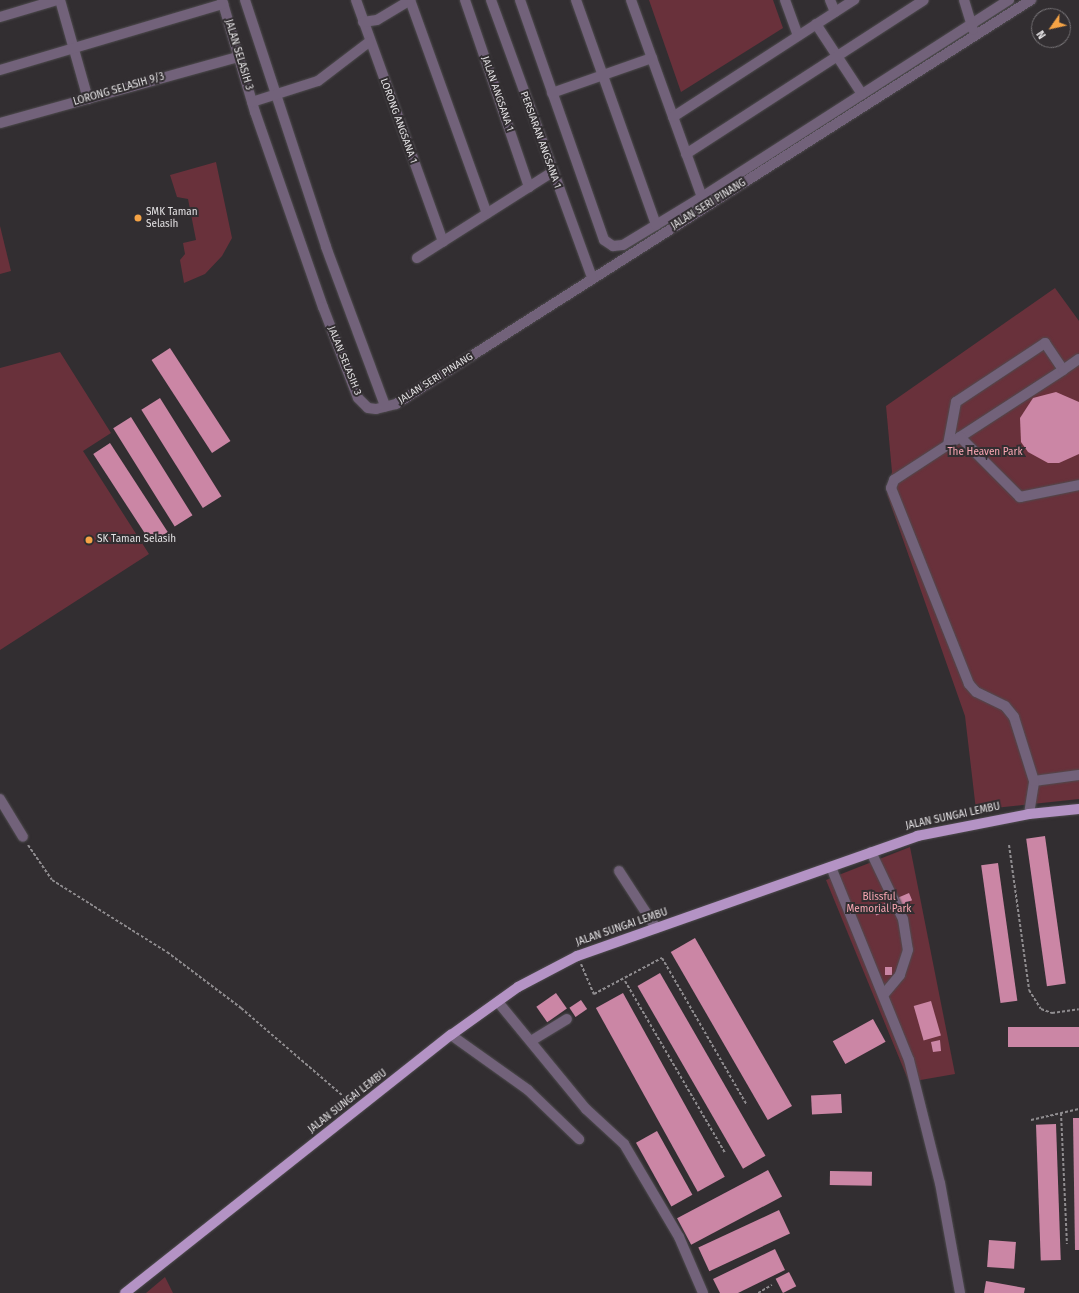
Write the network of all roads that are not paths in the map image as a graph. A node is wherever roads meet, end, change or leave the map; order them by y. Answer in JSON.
{"nodes":[{"id":1,"x":58,"y":0,"type":"edge"},
{"id":2,"x":245,"y":0,"type":"edge"},
{"id":3,"x":356,"y":0,"type":"edge"},
{"id":4,"x":410,"y":0,"type":"edge"},
{"id":5,"x":465,"y":0,"type":"edge"},
{"id":6,"x":491,"y":0,"type":"edge"},
{"id":7,"x":520,"y":0,"type":"edge"},
{"id":8,"x":576,"y":0,"type":"edge"},
{"id":9,"x":631,"y":0,"type":"edge"},
{"id":10,"x":786,"y":0,"type":"edge"},
{"id":11,"x":830,"y":0,"type":"edge"},
{"id":12,"x":854,"y":0,"type":"edge"},
{"id":13,"x":924,"y":0,"type":"edge"},
{"id":14,"x":964,"y":0,"type":"edge"},
{"id":15,"x":1009,"y":0,"type":"edge"},
{"id":16,"x":1031,"y":0,"type":"edge"},
{"id":17,"x":222,"y":2,"type":"edge"},
{"id":18,"x":835,"y":12,"type":"junction"},
{"id":19,"x":0,"y":17,"type":"edge"},
{"id":20,"x":363,"y":22,"type":"junction"},
{"id":21,"x":816,"y":24,"type":"junction"},
{"id":22,"x":972,"y":24,"type":"junction"},
{"id":23,"x":798,"y":36,"type":"junction"},
{"id":24,"x":975,"y":36,"type":"junction"},
{"id":25,"x":369,"y":42,"type":"junction"},
{"id":26,"x":73,"y":48,"type":"junction"},
{"id":27,"x":238,"y":57,"type":"junction"},
{"id":28,"x":837,"y":57,"type":"junction"},
{"id":29,"x":652,"y":58,"type":"junction"},
{"id":30,"x":0,"y":70,"type":"edge"},
{"id":31,"x":603,"y":76,"type":"junction"},
{"id":32,"x":552,"y":93,"type":"junction"},
{"id":33,"x":862,"y":94,"type":"junction"},
{"id":34,"x":275,"y":95,"type":"junction"},
{"id":35,"x":88,"y":99,"type":"junction"},
{"id":36,"x":252,"y":102,"type":"junction"},
{"id":37,"x":673,"y":117,"type":"junction"},
{"id":38,"x":0,"y":123,"type":"edge"},
{"id":39,"x":686,"y":154,"type":"junction"},
{"id":40,"x":551,"y":173,"type":"junction"},
{"id":41,"x":530,"y":187,"type":"junction"},
{"id":42,"x":702,"y":197,"type":"junction"},
{"id":43,"x":705,"y":207,"type":"junction"},
{"id":44,"x":487,"y":214,"type":"junction"},
{"id":45,"x":656,"y":225,"type":"junction"},
{"id":46,"x":443,"y":242,"type":"junction"},
{"id":47,"x":417,"y":258,"type":"dead end"},
{"id":48,"x":592,"y":278,"type":"junction"},
{"id":49,"x":1079,"y":359,"type":"edge"},
{"id":50,"x":1062,"y":370,"type":"junction"},
{"id":51,"x":385,"y":406,"type":"junction"},
{"id":52,"x":960,"y":437,"type":"junction"},
{"id":53,"x":948,"y":445,"type":"junction"},
{"id":54,"x":1079,"y":485,"type":"edge"},
{"id":55,"x":1079,"y":775,"type":"edge"},
{"id":56,"x":1034,"y":781,"type":"junction"},
{"id":57,"x":0,"y":799,"type":"edge"},
{"id":58,"x":1079,"y":809,"type":"edge"},
{"id":59,"x":1029,"y":814,"type":"junction"},
{"id":60,"x":23,"y":837,"type":"road end"},
{"id":61,"x":871,"y":852,"type":"junction"},
{"id":62,"x":831,"y":867,"type":"junction"},
{"id":63,"x":619,"y":871,"type":"dead end"},
{"id":64,"x":656,"y":928,"type":"junction"},
{"id":65,"x":884,"y":995,"type":"junction"},
{"id":66,"x":498,"y":1002,"type":"junction"},
{"id":67,"x":567,"y":1019,"type":"dead end"},
{"id":68,"x":451,"y":1035,"type":"junction"},
{"id":69,"x":531,"y":1041,"type":"junction"},
{"id":70,"x":579,"y":1139,"type":"dead end"},
{"id":71,"x":125,"y":1293,"type":"edge"},
{"id":72,"x":703,"y":1293,"type":"edge"},
{"id":73,"x":960,"y":1293,"type":"edge"}],
"edges":[{"from":1,"to":19,"type":"street"},
{"from":1,"to":26,"type":"street"},
{"from":2,"to":34,"type":"street","name":"JALAN SELASIH 3"},
{"from":3,"to":20,"type":"street","name":"LORONG ANGSANA 1"},
{"from":4,"to":20,"type":"street"},
{"from":4,"to":44,"type":"street"},
{"from":5,"to":41,"type":"street","name":"JALAN ANGSANA 1"},
{"from":6,"to":40,"type":"street","name":"PERSIARAN ANGSANA 1"},
{"from":7,"to":32,"type":"street","name":"JALAN SERI PINANG"},
{"from":8,"to":31,"type":"street"},
{"from":9,"to":29,"type":"street"},
{"from":10,"to":23,"type":"street"},
{"from":11,"to":18,"type":"street"},
{"from":12,"to":18,"type":"street"},
{"from":13,"to":28,"type":"street"},
{"from":14,"to":22,"type":"street"},
{"from":15,"to":22,"type":"street","name":"JALAN SERI PINANG"},
{"from":16,"to":24,"type":"street","name":"JALAN SERI PINANG"},
{"from":17,"to":26,"type":"street"},
{"from":17,"to":27,"type":"street","name":"JALAN SELASIH 3"},
{"from":18,"to":21,"type":"street"},
{"from":20,"to":25,"type":"street","name":"LORONG ANGSANA 1"},
{"from":21,"to":23,"type":"street"},
{"from":21,"to":28,"type":"street"},
{"from":22,"to":24,"type":"street"},
{"from":22,"to":33,"type":"street","name":"JALAN SERI PINANG"},
{"from":23,"to":37,"type":"street"},
{"from":24,"to":43,"type":"street","name":"JALAN SERI PINANG"},
{"from":25,"to":34,"type":"street"},
{"from":25,"to":46,"type":"street","name":"LORONG ANGSANA 1"},
{"from":26,"to":30,"type":"street"},
{"from":26,"to":35,"type":"street"},
{"from":27,"to":35,"type":"street","name":"LORONG SELASIH 9/3"},
{"from":27,"to":36,"type":"street","name":"JALAN SELASIH 3"},
{"from":28,"to":33,"type":"street"},
{"from":28,"to":39,"type":"street"},
{"from":29,"to":31,"type":"street"},
{"from":29,"to":37,"type":"street"},
{"from":31,"to":32,"type":"street"},
{"from":31,"to":45,"type":"street"},
{"from":32,"to":45,"type":"street","name":"JALAN SERI PINANG"},
{"from":33,"to":42,"type":"street","name":"JALAN SERI PINANG"},
{"from":34,"to":36,"type":"street"},
{"from":34,"to":51,"type":"street","name":"JALAN SELASIH 3"},
{"from":35,"to":38,"type":"street","name":"LORONG SELASIH 9/3"},
{"from":36,"to":51,"type":"street","name":"JALAN SELASIH 3"},
{"from":37,"to":39,"type":"street"},
{"from":39,"to":42,"type":"street"},
{"from":40,"to":41,"type":"street"},
{"from":40,"to":48,"type":"street","name":"PERSIARAN ANGSANA 1"},
{"from":41,"to":44,"type":"street"},
{"from":42,"to":43,"type":"street"},
{"from":42,"to":45,"type":"street","name":"JALAN SERI PINANG"},
{"from":43,"to":48,"type":"street","name":"JALAN SERI PINANG"},
{"from":44,"to":46,"type":"street"},
{"from":46,"to":47,"type":"street"},
{"from":48,"to":51,"type":"street","name":"JALAN SERI PINANG"},
{"from":49,"to":50,"type":"street"},
{"from":50,"to":52,"type":"street"},
{"from":50,"to":53,"type":"street"},
{"from":52,"to":53,"type":"street"},
{"from":52,"to":54,"type":"street"},
{"from":53,"to":56,"type":"street"},
{"from":55,"to":56,"type":"street"},
{"from":56,"to":59,"type":"street"},
{"from":57,"to":60,"type":"street"},
{"from":58,"to":59,"type":"main road","name":"JALAN SUNGAI LEMBU"},
{"from":59,"to":61,"type":"main road","name":"JALAN SUNGAI LEMBU"},
{"from":61,"to":62,"type":"main road","name":"JALAN SUNGAI LEMBU"},
{"from":61,"to":65,"type":"street"},
{"from":62,"to":64,"type":"main road","name":"JALAN SUNGAI LEMBU"},
{"from":62,"to":65,"type":"street"},
{"from":63,"to":64,"type":"street"},
{"from":64,"to":66,"type":"main road","name":"JALAN SUNGAI LEMBU"},
{"from":65,"to":73,"type":"street"},
{"from":66,"to":68,"type":"main road","name":"JALAN SUNGAI LEMBU"},
{"from":66,"to":69,"type":"street"},
{"from":67,"to":69,"type":"street"},
{"from":68,"to":70,"type":"street"},
{"from":68,"to":71,"type":"main road","name":"JALAN SUNGAI LEMBU"},
{"from":69,"to":72,"type":"street"}]}
